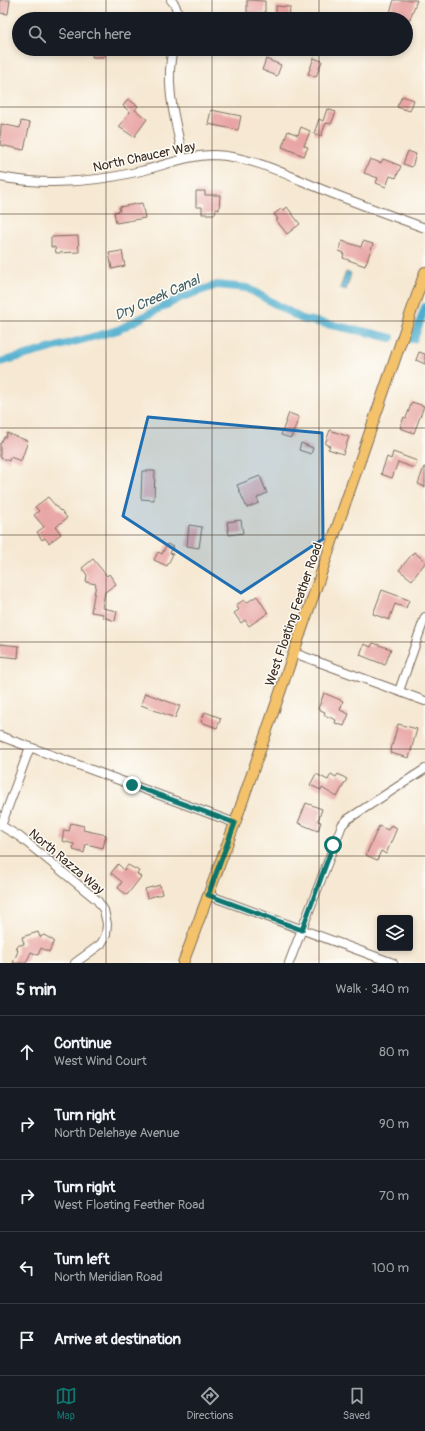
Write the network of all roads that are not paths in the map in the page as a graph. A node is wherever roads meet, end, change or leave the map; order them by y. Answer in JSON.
{"nodes":[{"id":1,"x":171,"y":0,"type":"edge"},
{"id":2,"x":178,"y":12,"type":"edge"},
{"id":3,"x":172,"y":56,"type":"edge"},
{"id":4,"x":183,"y":158,"type":"junction"},
{"id":5,"x":0,"y":177,"type":"edge"},
{"id":6,"x":425,"y":228,"type":"edge"},
{"id":7,"x":425,"y":272,"type":"edge"},
{"id":8,"x":425,"y":617,"type":"edge"},
{"id":9,"x":294,"y":653,"type":"junction"},
{"id":10,"x":399,"y":691,"type":"junction"},
{"id":11,"x":425,"y":701,"type":"edge"},
{"id":12,"x":0,"y":736,"type":"edge"},
{"id":13,"x":30,"y":747,"type":"junction"},
{"id":14,"x":425,"y":769,"type":"edge"},
{"id":15,"x":235,"y":823,"type":"junction"},
{"id":16,"x":0,"y":826,"type":"edge"},
{"id":17,"x":208,"y":895,"type":"junction"},
{"id":18,"x":302,"y":930,"type":"junction"},
{"id":19,"x":75,"y":963,"type":"edge"},
{"id":20,"x":183,"y":963,"type":"edge"},
{"id":21,"x":289,"y":963,"type":"edge"},
{"id":22,"x":393,"y":963,"type":"edge"}],
"edges":[{"from":1,"to":2,"type":"street"},
{"from":3,"to":4,"type":"street"},
{"from":4,"to":5,"type":"street","name":"North Chaucer Way"},
{"from":4,"to":6,"type":"street","name":"North Chaucer Way"},
{"from":7,"to":9,"type":"main road","name":"West Floating Feather Road"},
{"from":8,"to":10,"type":"street"},
{"from":9,"to":10,"type":"street"},
{"from":9,"to":15,"type":"main road","name":"West Floating Feather Road"},
{"from":10,"to":11,"type":"street"},
{"from":12,"to":13,"type":"street"},
{"from":13,"to":15,"type":"street"},
{"from":13,"to":16,"type":"street"},
{"from":14,"to":18,"type":"street"},
{"from":15,"to":17,"type":"main road","name":"West Floating Feather Road"},
{"from":16,"to":19,"type":"street","name":"North Razza Way"},
{"from":17,"to":18,"type":"street"},
{"from":17,"to":20,"type":"main road","name":"West Floating Feather Road"},
{"from":18,"to":21,"type":"street"},
{"from":18,"to":22,"type":"street"}]}
